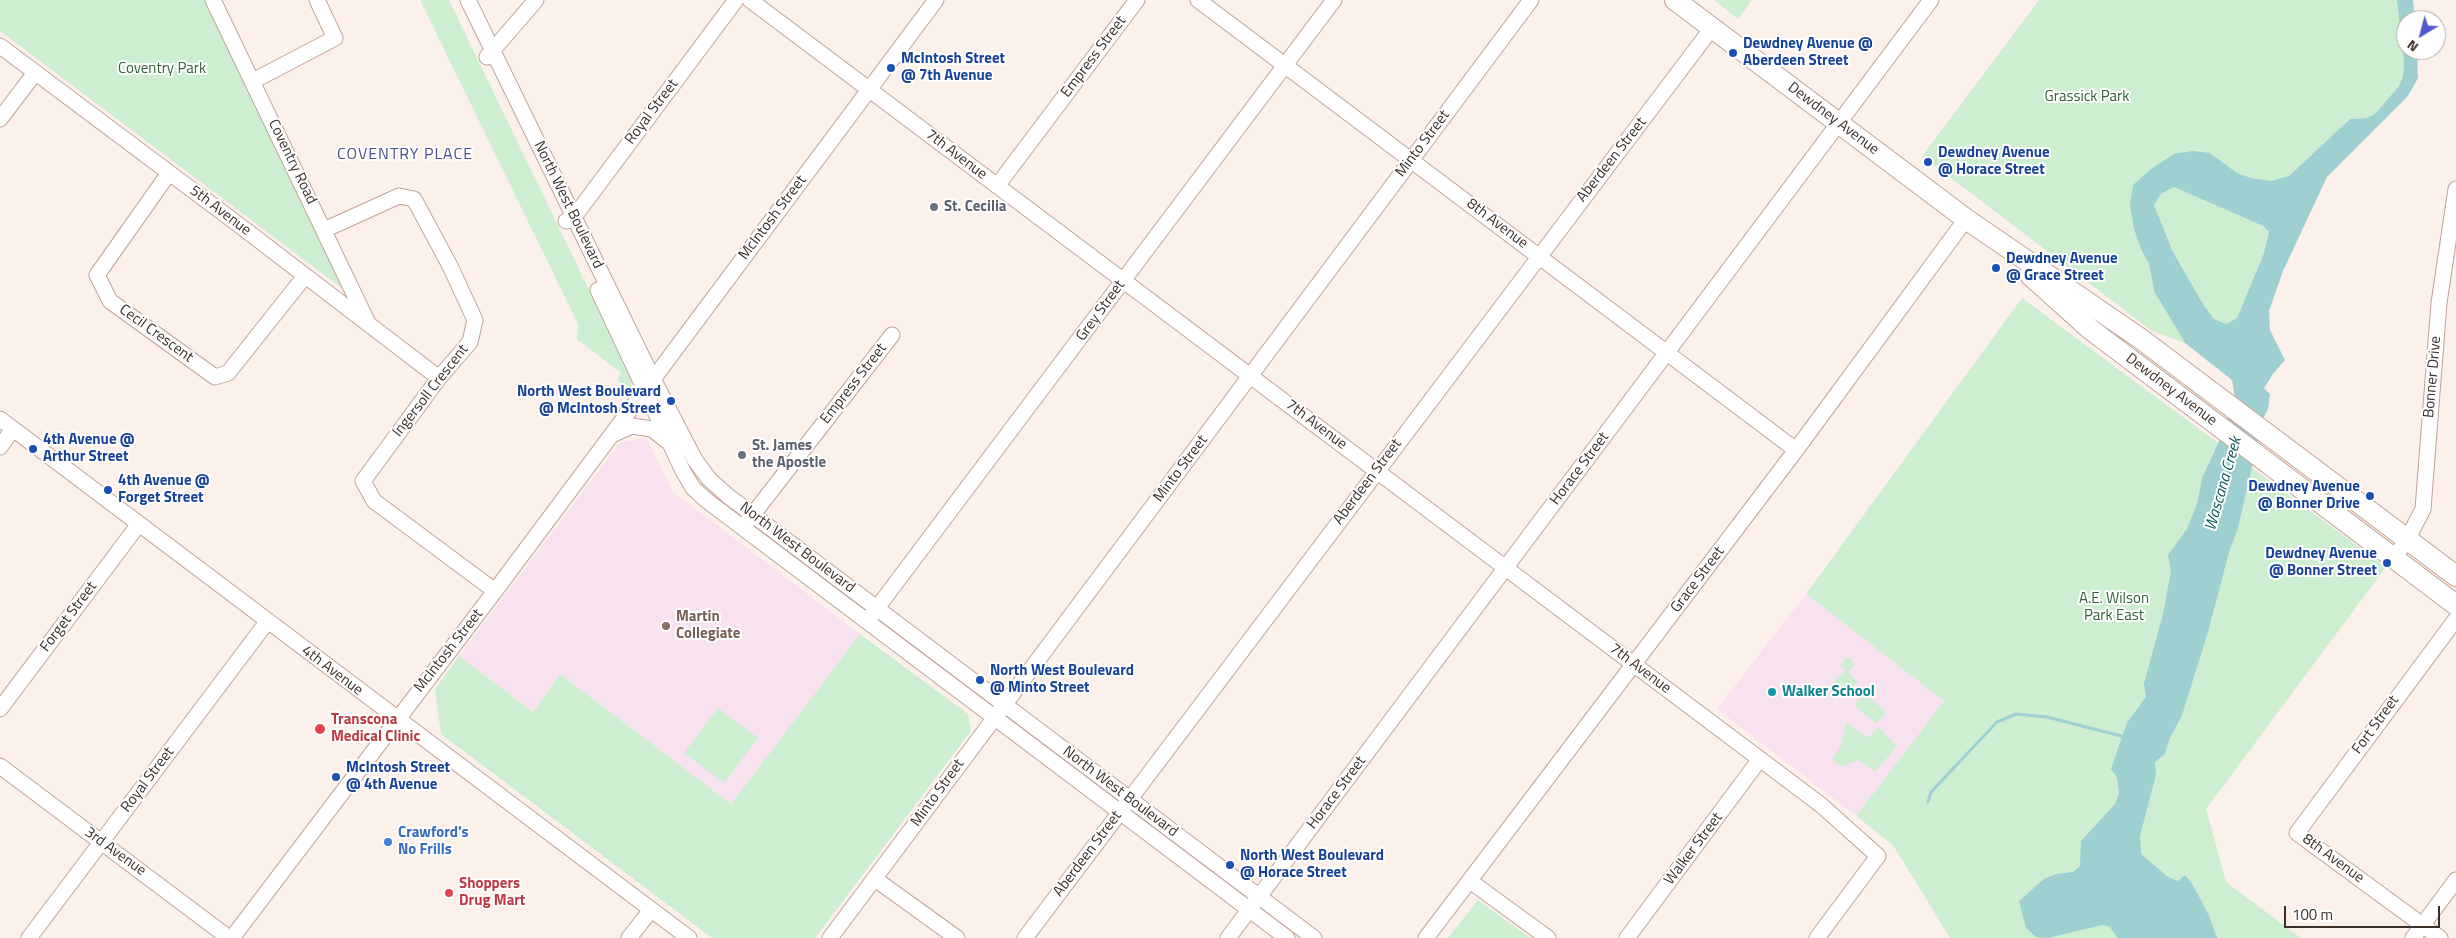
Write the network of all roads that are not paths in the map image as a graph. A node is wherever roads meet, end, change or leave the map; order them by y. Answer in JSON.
{"nodes":[{"id":1,"x":213,"y":0,"type":"edge"},
{"id":2,"x":317,"y":0,"type":"edge"},
{"id":3,"x":460,"y":0,"type":"edge"},
{"id":4,"x":468,"y":0,"type":"edge"},
{"id":5,"x":536,"y":0,"type":"edge"},
{"id":6,"x":736,"y":0,"type":"edge"},
{"id":7,"x":750,"y":0,"type":"edge"},
{"id":8,"x":936,"y":0,"type":"edge"},
{"id":9,"x":1138,"y":0,"type":"edge"},
{"id":10,"x":1198,"y":0,"type":"edge"},
{"id":11,"x":1334,"y":0,"type":"edge"},
{"id":12,"x":1531,"y":0,"type":"edge"},
{"id":13,"x":1675,"y":0,"type":"edge"},
{"id":14,"x":1931,"y":0,"type":"edge"},
{"id":15,"x":1712,"y":28,"type":"junction"},
{"id":16,"x":0,"y":46,"type":"edge"},
{"id":17,"x":490,"y":54,"type":"junction"},
{"id":18,"x":1286,"y":65,"type":"junction"},
{"id":19,"x":35,"y":72,"type":"junction"},
{"id":20,"x":253,"y":81,"type":"junction"},
{"id":21,"x":869,"y":90,"type":"junction"},
{"id":22,"x":0,"y":119,"type":"edge"},
{"id":23,"x":1839,"y":124,"type":"junction"},
{"id":24,"x":1412,"y":159,"type":"junction"},
{"id":25,"x":168,"y":172,"type":"junction"},
{"id":26,"x":997,"y":186,"type":"junction"},
{"id":27,"x":2456,"y":189,"type":"edge"},
{"id":28,"x":569,"y":219,"type":"junction"},
{"id":29,"x":1966,"y":219,"type":"junction"},
{"id":30,"x":324,"y":230,"type":"junction"},
{"id":31,"x":1538,"y":256,"type":"junction"},
{"id":32,"x":305,"y":276,"type":"junction"},
{"id":33,"x":1124,"y":280,"type":"junction"},
{"id":34,"x":369,"y":326,"type":"junction"},
{"id":35,"x":892,"y":335,"type":"dead end"},
{"id":36,"x":1668,"y":352,"type":"junction"},
{"id":37,"x":1251,"y":376,"type":"junction"},
{"id":38,"x":439,"y":378,"type":"junction"},
{"id":39,"x":649,"y":385,"type":"junction"},
{"id":40,"x":0,"y":419,"type":"edge"},
{"id":41,"x":13,"y":429,"type":"junction"},
{"id":42,"x":610,"y":436,"type":"junction"},
{"id":43,"x":669,"y":444,"type":"junction"},
{"id":44,"x":0,"y":447,"type":"edge"},
{"id":45,"x":1796,"y":450,"type":"junction"},
{"id":46,"x":1376,"y":471,"type":"junction"},
{"id":47,"x":752,"y":514,"type":"junction"},
{"id":48,"x":139,"y":524,"type":"junction"},
{"id":49,"x":742,"y":528,"type":"junction"},
{"id":50,"x":2407,"y":540,"type":"junction"},
{"id":51,"x":2394,"y":558,"type":"junction"},
{"id":52,"x":1506,"y":568,"type":"junction"},
{"id":53,"x":2456,"y":576,"type":"edge"},
{"id":54,"x":495,"y":591,"type":"junction"},
{"id":55,"x":2456,"y":605,"type":"edge"},
{"id":56,"x":877,"y":608,"type":"junction"},
{"id":57,"x":2456,"y":619,"type":"edge"},
{"id":58,"x":867,"y":621,"type":"junction"},
{"id":59,"x":267,"y":622,"type":"junction"},
{"id":60,"x":1634,"y":665,"type":"junction"},
{"id":61,"x":1004,"y":704,"type":"junction"},
{"id":62,"x":0,"y":710,"type":"edge"},
{"id":63,"x":994,"y":717,"type":"junction"},
{"id":64,"x":396,"y":720,"type":"junction"},
{"id":65,"x":1760,"y":759,"type":"junction"},
{"id":66,"x":0,"y":766,"type":"edge"},
{"id":67,"x":1129,"y":798,"type":"junction"},
{"id":68,"x":1119,"y":811,"type":"junction"},
{"id":69,"x":2297,"y":833,"type":"joint"},
{"id":70,"x":101,"y":842,"type":"junction"},
{"id":71,"x":875,"y":879,"type":"junction"},
{"id":72,"x":2456,"y":880,"type":"edge"},
{"id":73,"x":1470,"y":881,"type":"junction"},
{"id":74,"x":1260,"y":897,"type":"junction"},
{"id":75,"x":651,"y":910,"type":"junction"},
{"id":76,"x":1250,"y":910,"type":"junction"},
{"id":77,"x":2423,"y":925,"type":"junction"},
{"id":78,"x":29,"y":938,"type":"edge"},
{"id":79,"x":230,"y":938,"type":"edge"},
{"id":80,"x":629,"y":938,"type":"edge"},
{"id":81,"x":689,"y":938,"type":"edge"},
{"id":82,"x":830,"y":938,"type":"edge"},
{"id":83,"x":957,"y":938,"type":"edge"},
{"id":84,"x":1025,"y":938,"type":"edge"},
{"id":85,"x":1228,"y":938,"type":"edge"},
{"id":86,"x":1287,"y":938,"type":"edge"},
{"id":87,"x":1314,"y":938,"type":"edge"},
{"id":88,"x":1426,"y":938,"type":"edge"},
{"id":89,"x":1548,"y":938,"type":"edge"},
{"id":90,"x":1627,"y":938,"type":"edge"},
{"id":91,"x":1817,"y":938,"type":"edge"},
{"id":92,"x":2413,"y":938,"type":"edge"},
{"id":93,"x":2440,"y":938,"type":"edge"}],
"edges":[{"from":1,"to":20,"type":"street","name":"Coventry Road"},
{"from":2,"to":20,"type":"street"},
{"from":3,"to":17,"type":"street","name":"North West Boulevard"},
{"from":4,"to":17,"type":"street","name":"North West Boulevard"},
{"from":5,"to":17,"type":"street"},
{"from":6,"to":28,"type":"street","name":"Royal Street"},
{"from":7,"to":21,"type":"street","name":"7th Avenue"},
{"from":8,"to":21,"type":"street","name":"McIntosh Street"},
{"from":9,"to":26,"type":"street","name":"Empress Street"},
{"from":10,"to":18,"type":"street","name":"8th Avenue"},
{"from":11,"to":18,"type":"street","name":"Grey Street"},
{"from":12,"to":24,"type":"street","name":"Minto Street"},
{"from":13,"to":15,"type":"main road","name":"Dewdney Avenue"},
{"from":14,"to":23,"type":"street","name":"Horace Street"},
{"from":15,"to":23,"type":"main road","name":"Dewdney Avenue"},
{"from":15,"to":31,"type":"street","name":"Aberdeen Street"},
{"from":16,"to":19,"type":"street","name":"5th Avenue"},
{"from":17,"to":28,"type":"street","name":"North West Boulevard"},
{"from":18,"to":24,"type":"street","name":"8th Avenue"},
{"from":18,"to":33,"type":"street","name":"Grey Street"},
{"from":19,"to":22,"type":"street"},
{"from":19,"to":25,"type":"street","name":"5th Avenue"},
{"from":20,"to":30,"type":"street","name":"Coventry Road"},
{"from":21,"to":26,"type":"street","name":"7th Avenue"},
{"from":21,"to":39,"type":"street","name":"McIntosh Street"},
{"from":23,"to":29,"type":"main road","name":"Dewdney Avenue"},
{"from":23,"to":36,"type":"street","name":"Horace Street"},
{"from":24,"to":31,"type":"street","name":"8th Avenue"},
{"from":24,"to":37,"type":"street","name":"Minto Street"},
{"from":25,"to":32,"type":"street","name":"5th Avenue"},
{"from":25,"to":32,"type":"street","name":"Cecil Crescent"},
{"from":26,"to":33,"type":"street","name":"7th Avenue"},
{"from":27,"to":50,"type":"street","name":"Bonner Drive"},
{"from":28,"to":39,"type":"street","name":"North West Boulevard"},
{"from":29,"to":45,"type":"street","name":"Grace Street"},
{"from":29,"to":50,"type":"main road","name":"Dewdney Avenue"},
{"from":29,"to":51,"type":"main road","name":"Dewdney Avenue"},
{"from":30,"to":34,"type":"street","name":"Coventry Road"},
{"from":30,"to":38,"type":"street","name":"Ingersoll Crescent"},
{"from":31,"to":36,"type":"street","name":"8th Avenue"},
{"from":31,"to":46,"type":"street","name":"Aberdeen Street"},
{"from":32,"to":34,"type":"street","name":"5th Avenue"},
{"from":33,"to":37,"type":"street","name":"7th Avenue"},
{"from":33,"to":56,"type":"street","name":"Grey Street"},
{"from":34,"to":38,"type":"street","name":"5th Avenue"},
{"from":35,"to":47,"type":"street","name":"Empress Street"},
{"from":36,"to":45,"type":"street","name":"8th Avenue"},
{"from":36,"to":52,"type":"street","name":"Horace Street"},
{"from":37,"to":46,"type":"street","name":"7th Avenue"},
{"from":37,"to":61,"type":"street","name":"Minto Street"},
{"from":38,"to":54,"type":"street","name":"Ingersoll Crescent"},
{"from":39,"to":42,"type":"street","name":"McIntosh Street"},
{"from":39,"to":43,"type":"street","name":"North West Boulevard"},
{"from":39,"to":47,"type":"street","name":"North West Boulevard"},
{"from":40,"to":41,"type":"street","name":"4th Avenue"},
{"from":41,"to":44,"type":"street"},
{"from":41,"to":48,"type":"street","name":"4th Avenue"},
{"from":42,"to":43,"type":"street"},
{"from":42,"to":54,"type":"street","name":"McIntosh Street"},
{"from":43,"to":49,"type":"street","name":"North West Boulevard"},
{"from":45,"to":60,"type":"street","name":"Grace Street"},
{"from":46,"to":52,"type":"street","name":"7th Avenue"},
{"from":46,"to":67,"type":"street","name":"Aberdeen Street"},
{"from":47,"to":49,"type":"street","name":"Empress Street"},
{"from":47,"to":56,"type":"street","name":"North West Boulevard"},
{"from":48,"to":59,"type":"street","name":"4th Avenue"},
{"from":48,"to":62,"type":"street","name":"Forget Street"},
{"from":49,"to":58,"type":"street","name":"North West Boulevard"},
{"from":50,"to":51,"type":"street","name":"Bonner Drive"},
{"from":50,"to":53,"type":"main road","name":"Dewdney Avenue"},
{"from":51,"to":55,"type":"main road","name":"Dewdney Avenue"},
{"from":52,"to":60,"type":"street","name":"7th Avenue"},
{"from":52,"to":74,"type":"street","name":"Horace Street"},
{"from":54,"to":64,"type":"street","name":"McIntosh Street"},
{"from":56,"to":58,"type":"street","name":"Grey Street"},
{"from":56,"to":61,"type":"street","name":"North West Boulevard"},
{"from":57,"to":69,"type":"street","name":"Fort Street"},
{"from":58,"to":63,"type":"street","name":"North West Boulevard"},
{"from":59,"to":64,"type":"street","name":"4th Avenue"},
{"from":59,"to":70,"type":"street","name":"Royal Street"},
{"from":60,"to":65,"type":"street","name":"7th Avenue"},
{"from":60,"to":73,"type":"street","name":"Grace Street"},
{"from":61,"to":63,"type":"street","name":"Minto Street"},
{"from":61,"to":67,"type":"street","name":"North West Boulevard"},
{"from":63,"to":68,"type":"street","name":"North West Boulevard"},
{"from":63,"to":71,"type":"street","name":"Minto Street"},
{"from":64,"to":75,"type":"street","name":"4th Avenue"},
{"from":64,"to":79,"type":"street","name":"McIntosh Street"},
{"from":65,"to":90,"type":"street","name":"Walker Street"},
{"from":65,"to":91,"type":"street","name":"7th Avenue"},
{"from":66,"to":70,"type":"street","name":"3rd Avenue"},
{"from":67,"to":68,"type":"street","name":"Aberdeen Street"},
{"from":67,"to":74,"type":"street","name":"North West Boulevard"},
{"from":68,"to":76,"type":"street","name":"North West Boulevard"},
{"from":68,"to":84,"type":"street","name":"Aberdeen Street"},
{"from":69,"to":77,"type":"street","name":"8th Avenue"},
{"from":70,"to":78,"type":"street","name":"Royal Street"},
{"from":70,"to":79,"type":"street","name":"3rd Avenue"},
{"from":71,"to":82,"type":"street","name":"Minto Street"},
{"from":71,"to":83,"type":"street"},
{"from":72,"to":77,"type":"street"},
{"from":73,"to":88,"type":"street","name":"Grace Street"},
{"from":73,"to":89,"type":"street"},
{"from":74,"to":76,"type":"street","name":"Horace Street"},
{"from":74,"to":87,"type":"street","name":"North West Boulevard"},
{"from":75,"to":80,"type":"street"},
{"from":75,"to":81,"type":"street","name":"4th Avenue"},
{"from":76,"to":85,"type":"street","name":"Horace Street"},
{"from":76,"to":86,"type":"street","name":"North West Boulevard"},
{"from":77,"to":92,"type":"street"},
{"from":77,"to":93,"type":"street","name":"8th Avenue"}]}
